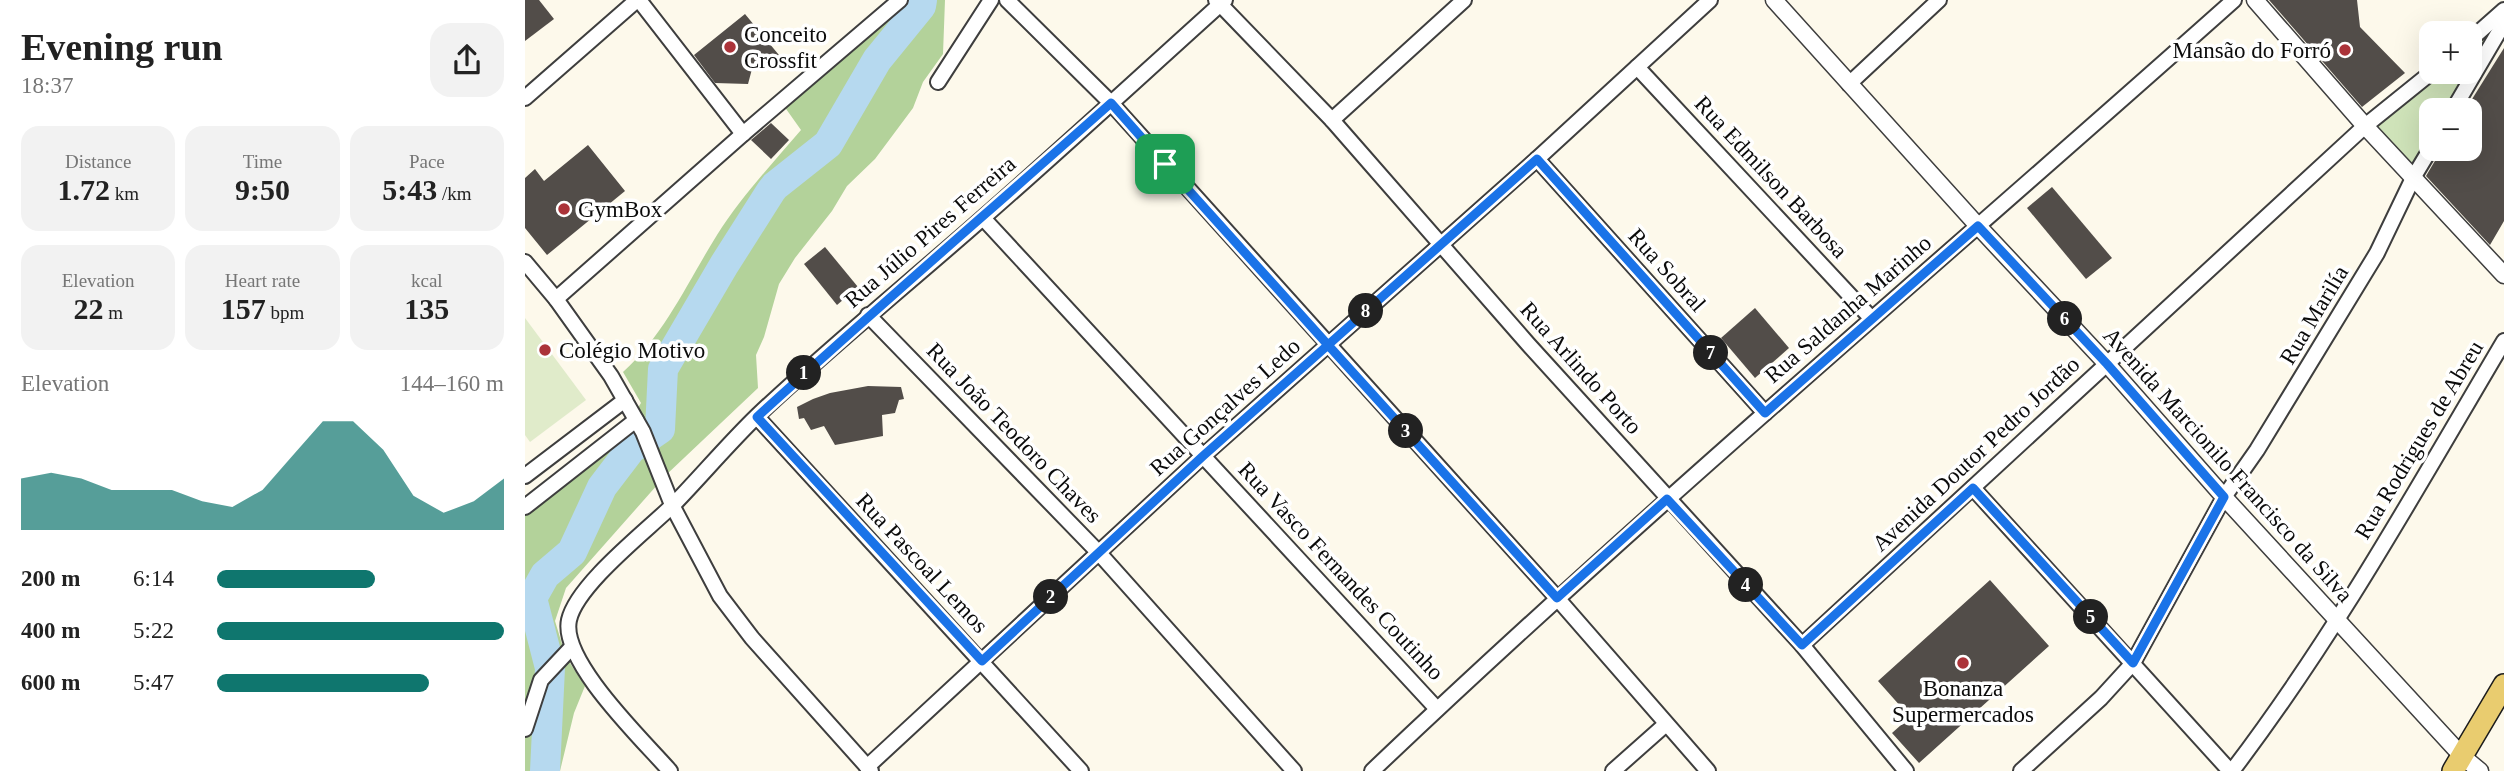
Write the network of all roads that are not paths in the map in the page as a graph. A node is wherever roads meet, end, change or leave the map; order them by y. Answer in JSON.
{"nodes":[{"id":1,"x":638,"y":0,"type":"edge"},
{"id":2,"x":900,"y":0,"type":"edge"},
{"id":3,"x":991,"y":0,"type":"edge"},
{"id":4,"x":1007,"y":0,"type":"edge"},
{"id":5,"x":1464,"y":0,"type":"edge"},
{"id":6,"x":1710,"y":0,"type":"edge"},
{"id":7,"x":1775,"y":0,"type":"edge"},
{"id":8,"x":1939,"y":0,"type":"edge"},
{"id":9,"x":2234,"y":0,"type":"edge"},
{"id":10,"x":2255,"y":0,"type":"edge"},
{"id":11,"x":1220,"y":1,"type":"edge"},
{"id":12,"x":2504,"y":10,"type":"edge"},
{"id":13,"x":2504,"y":23,"type":"edge"},
{"id":14,"x":2482,"y":29,"type":"edge"},
{"id":15,"x":1637,"y":67,"type":"junction"},
{"id":16,"x":938,"y":82,"type":"dead end"},
{"id":17,"x":1849,"y":83,"type":"junction"},
{"id":18,"x":2419,"y":83,"type":"edge"},
{"id":19,"x":525,"y":98,"type":"edge"},
{"id":20,"x":2460,"y":98,"type":"edge"},
{"id":21,"x":1111,"y":103,"type":"junction"},
{"id":22,"x":1332,"y":120,"type":"junction"},
{"id":23,"x":2365,"y":126,"type":"junction"},
{"id":24,"x":743,"y":134,"type":"junction"},
{"id":25,"x":1537,"y":159,"type":"junction"},
{"id":26,"x":2423,"y":161,"type":"edge"},
{"id":27,"x":2413,"y":178,"type":"junction"},
{"id":28,"x":983,"y":218,"type":"junction"},
{"id":29,"x":1978,"y":226,"type":"junction"},
{"id":30,"x":1441,"y":244,"type":"junction"},
{"id":31,"x":526,"y":265,"type":"edge"},
{"id":32,"x":2504,"y":275,"type":"edge"},
{"id":33,"x":556,"y":299,"type":"junction"},
{"id":34,"x":868,"y":315,"type":"junction"},
{"id":35,"x":1871,"y":318,"type":"junction"},
{"id":36,"x":2504,"y":341,"type":"edge"},
{"id":37,"x":1328,"y":345,"type":"junction"},
{"id":38,"x":2107,"y":364,"type":"junction"},
{"id":39,"x":625,"y":400,"type":"junction"},
{"id":40,"x":1765,"y":413,"type":"junction"},
{"id":41,"x":757,"y":417,"type":"junction"},
{"id":42,"x":642,"y":432,"type":"junction"},
{"id":43,"x":1203,"y":456,"type":"junction"},
{"id":44,"x":525,"y":476,"type":"edge"},
{"id":45,"x":1973,"y":488,"type":"junction"},
{"id":46,"x":2224,"y":497,"type":"junction"},
{"id":47,"x":1667,"y":499,"type":"junction"},
{"id":48,"x":672,"y":505,"type":"junction"},
{"id":49,"x":525,"y":507,"type":"edge"},
{"id":50,"x":1099,"y":553,"type":"junction"},
{"id":51,"x":1557,"y":598,"type":"junction"},
{"id":52,"x":2338,"y":621,"type":"junction"},
{"id":53,"x":1802,"y":645,"type":"junction"},
{"id":54,"x":572,"y":647,"type":"junction"},
{"id":55,"x":982,"y":661,"type":"junction"},
{"id":56,"x":2133,"y":663,"type":"junction"},
{"id":57,"x":2504,"y":685,"type":"edge"},
{"id":58,"x":1437,"y":709,"type":"junction"},
{"id":59,"x":1666,"y":723,"type":"junction"},
{"id":60,"x":525,"y":729,"type":"edge"},
{"id":61,"x":2457,"y":764,"type":"edge"},
{"id":62,"x":869,"y":769,"type":"edge"},
{"id":63,"x":670,"y":771,"type":"edge"},
{"id":64,"x":1081,"y":771,"type":"edge"},
{"id":65,"x":1294,"y":771,"type":"edge"},
{"id":66,"x":1372,"y":771,"type":"edge"},
{"id":67,"x":1613,"y":771,"type":"edge"},
{"id":68,"x":1708,"y":771,"type":"edge"},
{"id":69,"x":1906,"y":771,"type":"edge"},
{"id":70,"x":2021,"y":771,"type":"edge"},
{"id":71,"x":2231,"y":771,"type":"edge"},
{"id":72,"x":2480,"y":771,"type":"edge"}],
"edges":[{"from":1,"to":19,"type":"street"},
{"from":1,"to":24,"type":"street"},
{"from":2,"to":24,"type":"street"},
{"from":3,"to":16,"type":"street"},
{"from":4,"to":21,"type":"street"},
{"from":5,"to":22,"type":"street"},
{"from":6,"to":15,"type":"street","name":"Rua Gonçalves Ledo"},
{"from":7,"to":17,"type":"street","name":"Avenida Marcionilo Francisco da Silva"},
{"from":8,"to":17,"type":"street"},
{"from":9,"to":29,"type":"street","name":"Rua Saldanha Marinho"},
{"from":10,"to":23,"type":"street"},
{"from":11,"to":21,"type":"street","name":"Rua Júlio Pires Ferreira"},
{"from":11,"to":22,"type":"street","name":"Rua Arlindo Porto"},
{"from":12,"to":14,"type":"street"},
{"from":13,"to":20,"type":"street"},
{"from":15,"to":25,"type":"street","name":"Rua Gonçalves Ledo"},
{"from":15,"to":35,"type":"street","name":"Rua Edmilson Barbosa"},
{"from":17,"to":29,"type":"street","name":"Avenida Marcionilo Francisco da Silva"},
{"from":18,"to":23,"type":"street","name":"Avenida Doutor Pedro Jordão"},
{"from":21,"to":28,"type":"street","name":"Rua Júlio Pires Ferreira"},
{"from":21,"to":37,"type":"street"},
{"from":22,"to":30,"type":"street","name":"Rua Arlindo Porto"},
{"from":23,"to":27,"type":"street"},
{"from":23,"to":38,"type":"street","name":"Avenida Doutor Pedro Jordão"},
{"from":24,"to":33,"type":"street"},
{"from":25,"to":30,"type":"street","name":"Rua Gonçalves Ledo"},
{"from":25,"to":40,"type":"street","name":"Rua Sobral"},
{"from":26,"to":27,"type":"street","name":"Rua Marilía"},
{"from":27,"to":32,"type":"street"},
{"from":27,"to":46,"type":"street","name":"Rua Marilía"},
{"from":28,"to":34,"type":"street","name":"Rua Júlio Pires Ferreira"},
{"from":28,"to":43,"type":"street","name":"Rua Vasco Fernandes Coutinho"},
{"from":29,"to":35,"type":"street","name":"Rua Saldanha Marinho"},
{"from":29,"to":38,"type":"street","name":"Avenida Marcionilo Francisco da Silva"},
{"from":30,"to":37,"type":"street","name":"Rua Gonçalves Ledo"},
{"from":30,"to":47,"type":"street","name":"Rua Arlindo Porto"},
{"from":31,"to":33,"type":"street"},
{"from":33,"to":39,"type":"street"},
{"from":34,"to":41,"type":"street","name":"Rua Júlio Pires Ferreira"},
{"from":34,"to":50,"type":"street","name":"Rua João Teodoro Chaves"},
{"from":35,"to":40,"type":"street","name":"Rua Saldanha Marinho"},
{"from":36,"to":52,"type":"street","name":"Rua Rodrigues de Abreu"},
{"from":37,"to":43,"type":"street","name":"Rua Gonçalves Ledo"},
{"from":37,"to":51,"type":"street"},
{"from":38,"to":45,"type":"street","name":"Avenida Doutor Pedro Jordão"},
{"from":38,"to":46,"type":"street","name":"Avenida Marcionilo Francisco da Silva"},
{"from":39,"to":42,"type":"street"},
{"from":39,"to":44,"type":"street"},
{"from":40,"to":47,"type":"street","name":"Rua Saldanha Marinho"},
{"from":41,"to":48,"type":"street","name":"Rua Júlio Pires Ferreira"},
{"from":41,"to":55,"type":"street","name":"Rua Pascoal Lemos"},
{"from":42,"to":48,"type":"street"},
{"from":42,"to":49,"type":"street"},
{"from":43,"to":50,"type":"street","name":"Rua Gonçalves Ledo"},
{"from":43,"to":58,"type":"street","name":"Rua Vasco Fernandes Coutinho"},
{"from":45,"to":53,"type":"street","name":"Avenida Doutor Pedro Jordão"},
{"from":45,"to":56,"type":"street"},
{"from":46,"to":52,"type":"street","name":"Avenida Marcionilo Francisco da Silva"},
{"from":46,"to":56,"type":"street","name":"Rua Marilía"},
{"from":47,"to":51,"type":"street","name":"Rua Saldanha Marinho"},
{"from":47,"to":53,"type":"street","name":"Rua Arlindo Porto"},
{"from":48,"to":54,"type":"street","name":"Rua Júlio Pires Ferreira"},
{"from":48,"to":62,"type":"street"},
{"from":50,"to":55,"type":"street","name":"Rua Gonçalves Ledo"},
{"from":50,"to":65,"type":"street","name":"Rua João Teodoro Chaves"},
{"from":51,"to":58,"type":"street","name":"Rua Saldanha Marinho"},
{"from":51,"to":59,"type":"street"},
{"from":52,"to":61,"type":"street","name":"Avenida Marcionilo Francisco da Silva"},
{"from":52,"to":71,"type":"street","name":"Rua Rodrigues de Abreu"},
{"from":53,"to":69,"type":"street","name":"Rua Arlindo Porto"},
{"from":54,"to":60,"type":"street"},
{"from":54,"to":63,"type":"street"},
{"from":55,"to":62,"type":"street","name":"Rua Gonçalves Ledo"},
{"from":55,"to":64,"type":"street","name":"Rua Pascoal Lemos"},
{"from":56,"to":70,"type":"street","name":"Rua Marilía"},
{"from":56,"to":71,"type":"street"},
{"from":57,"to":61,"type":"main road"},
{"from":58,"to":66,"type":"street","name":"Rua Saldanha Marinho"},
{"from":59,"to":67,"type":"street"},
{"from":59,"to":68,"type":"street"},
{"from":61,"to":72,"type":"street","name":"Avenida Marcionilo Francisco da Silva"}]}
